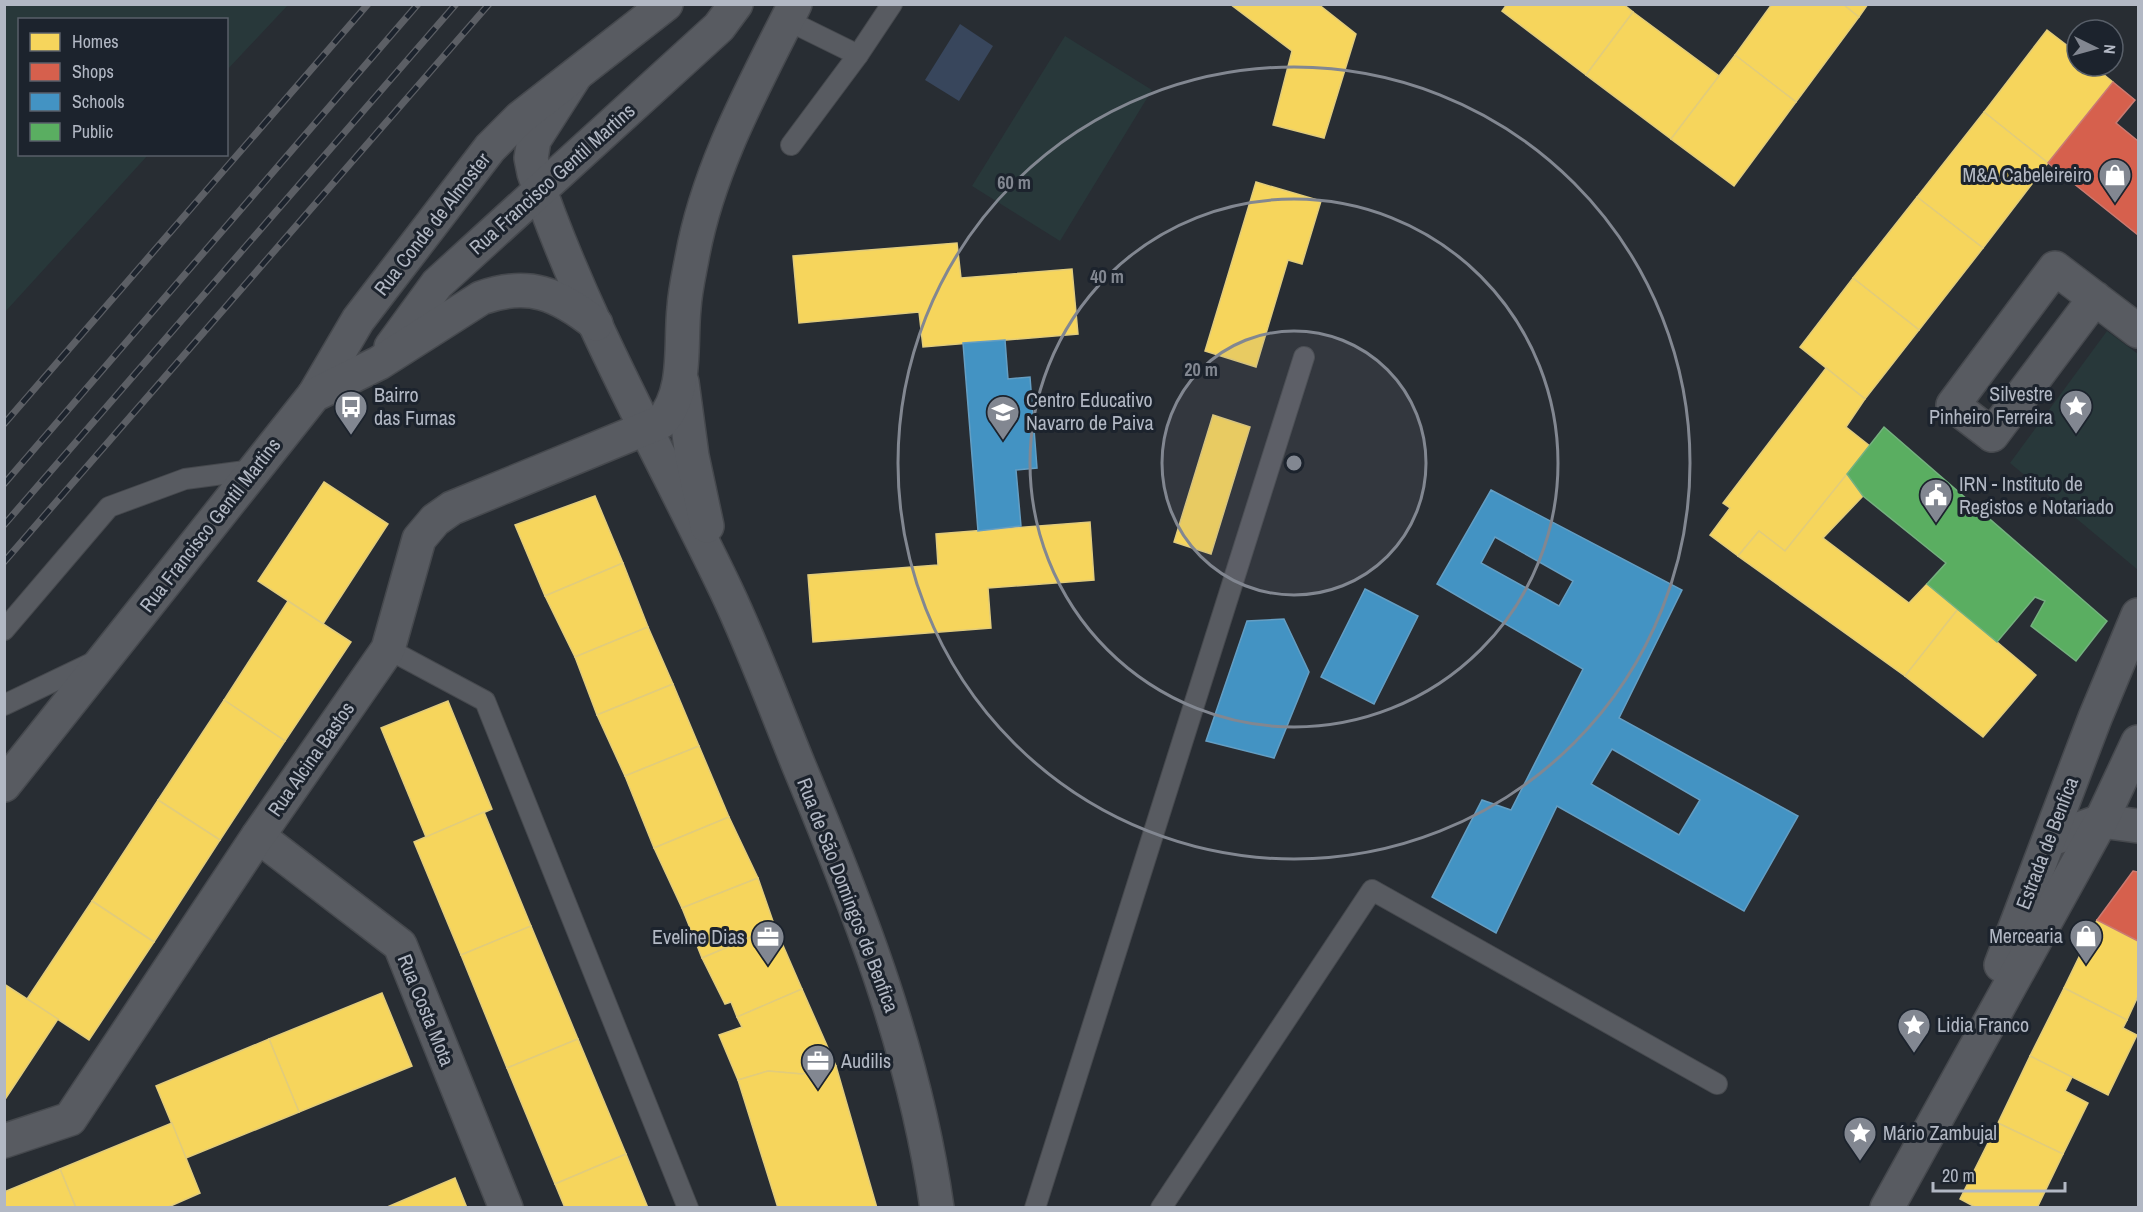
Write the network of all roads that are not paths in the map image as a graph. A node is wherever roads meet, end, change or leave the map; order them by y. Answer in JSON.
{"nodes":[{"id":1,"x":666,"y":4,"type":"edge"},
{"id":2,"x":736,"y":4,"type":"edge"},
{"id":3,"x":892,"y":4,"type":"edge"},
{"id":4,"x":791,"y":12,"type":"edge"},
{"id":5,"x":858,"y":55,"type":"junction"},
{"id":6,"x":575,"y":76,"type":"junction"},
{"id":7,"x":791,"y":145,"type":"dead end"},
{"id":8,"x":540,"y":190,"type":"junction"},
{"id":9,"x":2095,"y":298,"type":"junction"},
{"id":10,"x":596,"y":324,"type":"junction"},
{"id":11,"x":2139,"y":331,"type":"edge"},
{"id":12,"x":1304,"y":357,"type":"dead end"},
{"id":13,"x":379,"y":363,"type":"junction"},
{"id":14,"x":681,"y":371,"type":"junction"},
{"id":15,"x":314,"y":395,"type":"junction"},
{"id":16,"x":645,"y":428,"type":"junction"},
{"id":17,"x":252,"y":470,"type":"junction"},
{"id":18,"x":727,"y":592,"type":"junction"},
{"id":19,"x":2139,"y":615,"type":"edge"},
{"id":20,"x":4,"y":630,"type":"edge"},
{"id":21,"x":388,"y":649,"type":"junction"},
{"id":22,"x":107,"y":656,"type":"junction"},
{"id":23,"x":4,"y":705,"type":"edge"},
{"id":24,"x":2139,"y":742,"type":"edge"},
{"id":25,"x":4,"y":785,"type":"edge"},
{"id":26,"x":2101,"y":821,"type":"junction"},
{"id":27,"x":2139,"y":826,"type":"edge"},
{"id":28,"x":258,"y":836,"type":"junction"},
{"id":29,"x":2049,"y":840,"type":"junction"},
{"id":30,"x":1960,"y":1073,"type":"junction"},
{"id":31,"x":1718,"y":1084,"type":"dead end"},
{"id":32,"x":4,"y":1141,"type":"edge"},
{"id":33,"x":506,"y":1208,"type":"edge"},
{"id":34,"x":688,"y":1208,"type":"edge"},
{"id":35,"x":937,"y":1208,"type":"edge"},
{"id":36,"x":1035,"y":1208,"type":"edge"},
{"id":37,"x":1161,"y":1208,"type":"edge"},
{"id":38,"x":1887,"y":1208,"type":"edge"}],
"edges":[{"from":1,"to":6,"type":"street","name":"Rua Conde de Almoster"},
{"from":2,"to":8,"type":"street","name":"Rua Francisco Gentil Martins"},
{"from":3,"to":5,"type":"lane"},
{"from":4,"to":5,"type":"lane"},
{"from":4,"to":14,"type":"street","name":"Rua de São Domingos de Benfica"},
{"from":5,"to":7,"type":"lane"},
{"from":6,"to":8,"type":"street","name":"Rua Conde de Almoster"},
{"from":6,"to":15,"type":"street","name":"Rua Conde de Almoster"},
{"from":8,"to":10,"type":"street","name":"Rua de São Domingos de Benfica"},
{"from":8,"to":13,"type":"street","name":"Rua Francisco Gentil Martins"},
{"from":9,"to":9,"type":"street"},
{"from":9,"to":11,"type":"street"},
{"from":10,"to":13,"type":"street","name":"Rua Francisco Gentil Martins"},
{"from":10,"to":16,"type":"street","name":"Rua de São Domingos de Benfica"},
{"from":12,"to":36,"type":"lane"},
{"from":13,"to":15,"type":"street","name":"Rua Francisco Gentil Martins"},
{"from":14,"to":16,"type":"street","name":"Rua de São Domingos de Benfica"},
{"from":14,"to":18,"type":"street","name":"Rua de São Domingos de Benfica"},
{"from":15,"to":17,"type":"street","name":"Rua Francisco Gentil Martins"},
{"from":16,"to":18,"type":"street","name":"Rua de São Domingos de Benfica"},
{"from":16,"to":21,"type":"street","name":"Rua Alcina Bastos"},
{"from":17,"to":20,"type":"lane"},
{"from":17,"to":22,"type":"street","name":"Rua Francisco Gentil Martins"},
{"from":18,"to":35,"type":"street","name":"Rua de São Domingos de Benfica"},
{"from":19,"to":29,"type":"street","name":"Estrada de Benfica"},
{"from":21,"to":28,"type":"street","name":"Rua Alcina Bastos"},
{"from":21,"to":34,"type":"lane"},
{"from":22,"to":23,"type":"lane","name":"Rua Francisco Gentil Martins"},
{"from":22,"to":25,"type":"street","name":"Rua Francisco Gentil Martins"},
{"from":24,"to":26,"type":"street","name":"Estrada de Benfica"},
{"from":26,"to":27,"type":"street"},
{"from":26,"to":29,"type":"street"},
{"from":26,"to":30,"type":"street","name":"Estrada de Benfica"},
{"from":28,"to":32,"type":"street","name":"Rua Alcina Bastos"},
{"from":28,"to":33,"type":"street","name":"Rua Costa Mota"},
{"from":29,"to":30,"type":"street","name":"Estrada de Benfica"},
{"from":30,"to":38,"type":"street","name":"Estrada de Benfica"},
{"from":31,"to":37,"type":"lane"}]}
